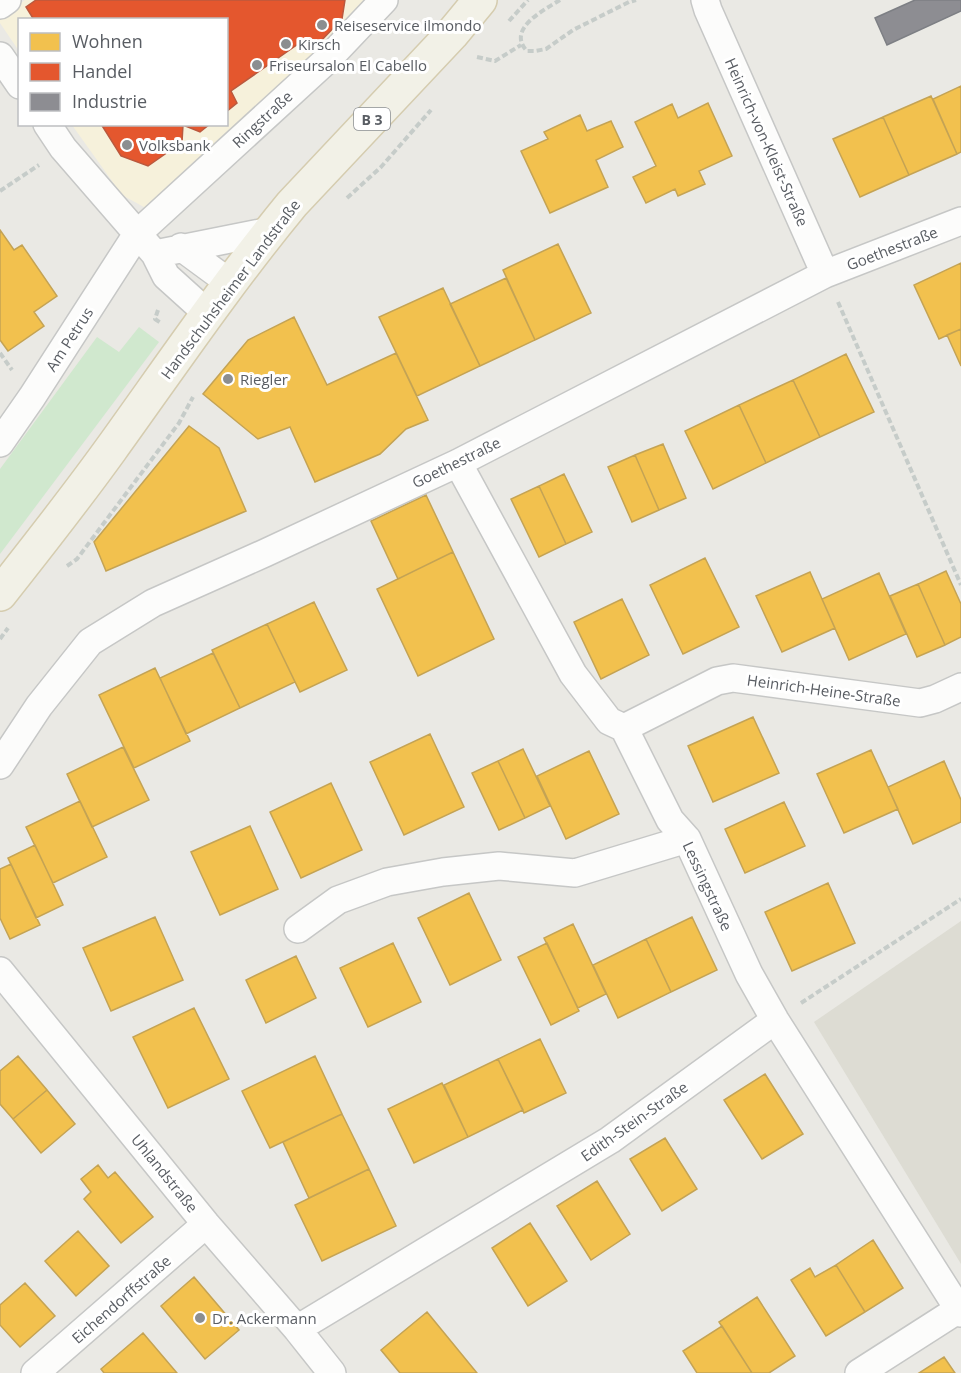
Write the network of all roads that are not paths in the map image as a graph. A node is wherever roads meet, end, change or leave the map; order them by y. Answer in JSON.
{"nodes":[{"id":1,"x":7,"y":0,"type":"edge"},
{"id":2,"x":384,"y":0,"type":"edge"},
{"id":3,"x":480,"y":0,"type":"edge"},
{"id":4,"x":704,"y":3,"type":"edge"},
{"id":5,"x":0,"y":5,"type":"edge"},
{"id":6,"x":503,"y":12,"type":"edge"},
{"id":7,"x":452,"y":34,"type":"junction"},
{"id":8,"x":0,"y":56,"type":"edge"},
{"id":9,"x":18,"y":82,"type":"edge"},
{"id":10,"x":48,"y":126,"type":"edge"},
{"id":11,"x":961,"y":222,"type":"edge"},
{"id":12,"x":270,"y":231,"type":"junction"},
{"id":13,"x":146,"y":244,"type":"junction"},
{"id":14,"x":181,"y":247,"type":"junction"},
{"id":15,"x":825,"y":274,"type":"junction"},
{"id":16,"x":230,"y":283,"type":"junction"},
{"id":17,"x":207,"y":313,"type":"junction"},
{"id":18,"x":0,"y":443,"type":"edge"},
{"id":19,"x":458,"y":463,"type":"junction"},
{"id":20,"x":6,"y":609,"type":"edge"},
{"id":21,"x":961,"y":687,"type":"edge"},
{"id":22,"x":624,"y":728,"type":"junction"},
{"id":23,"x":0,"y":765,"type":"edge"},
{"id":24,"x":687,"y":839,"type":"junction"},
{"id":25,"x":298,"y":929,"type":"dead end"},
{"id":26,"x":0,"y":971,"type":"edge"},
{"id":27,"x":775,"y":1020,"type":"junction"},
{"id":28,"x":206,"y":1224,"type":"junction"},
{"id":29,"x":960,"y":1311,"type":"edge"},
{"id":30,"x":297,"y":1329,"type":"junction"},
{"id":31,"x":35,"y":1373,"type":"edge"},
{"id":32,"x":332,"y":1373,"type":"edge"},
{"id":33,"x":860,"y":1373,"type":"edge"}],
"edges":[{"from":1,"to":5,"type":"street"},
{"from":2,"to":13,"type":"street","name":"Ringstraße"},
{"from":3,"to":7,"type":"main road","name":"Handschuhsheimer Landstraße","number":"B 3"},
{"from":4,"to":15,"type":"street","name":"Heinrich-von-Kleist-Straße"},
{"from":6,"to":7,"type":"street"},
{"from":7,"to":12,"type":"main road","name":"Handschuhsheimer Landstraße","number":"B 3"},
{"from":8,"to":9,"type":"street"},
{"from":10,"to":13,"type":"street"},
{"from":11,"to":15,"type":"street","name":"Goethestraße"},
{"from":12,"to":14,"type":"street"},
{"from":12,"to":16,"type":"main road","name":"Handschuhsheimer Landstraße","number":"B 3"},
{"from":13,"to":14,"type":"street"},
{"from":13,"to":17,"type":"street"},
{"from":13,"to":18,"type":"street","name":"Am Petrus"},
{"from":14,"to":16,"type":"street"},
{"from":15,"to":19,"type":"street","name":"Goethestraße"},
{"from":16,"to":17,"type":"main road","name":"Handschuhsheimer Landstraße","number":"B 3"},
{"from":17,"to":20,"type":"main road","name":"Handschuhsheimer Landstraße","number":"B 3"},
{"from":19,"to":22,"type":"street","name":"Lessingstraße"},
{"from":19,"to":23,"type":"street","name":"Goethestraße"},
{"from":21,"to":22,"type":"street","name":"Heinrich-Heine-Straße"},
{"from":22,"to":24,"type":"street","name":"Lessingstraße"},
{"from":24,"to":25,"type":"street"},
{"from":24,"to":27,"type":"street","name":"Lessingstraße"},
{"from":26,"to":28,"type":"street","name":"Uhlandstraße"},
{"from":27,"to":29,"type":"street","name":"Lessingstraße"},
{"from":27,"to":30,"type":"street","name":"Edith-Stein-Straße"},
{"from":28,"to":30,"type":"street","name":"Uhlandstraße"},
{"from":28,"to":31,"type":"street","name":"Eichendorffstraße"},
{"from":29,"to":33,"type":"street"},
{"from":30,"to":32,"type":"street","name":"Uhlandstraße"}]}
